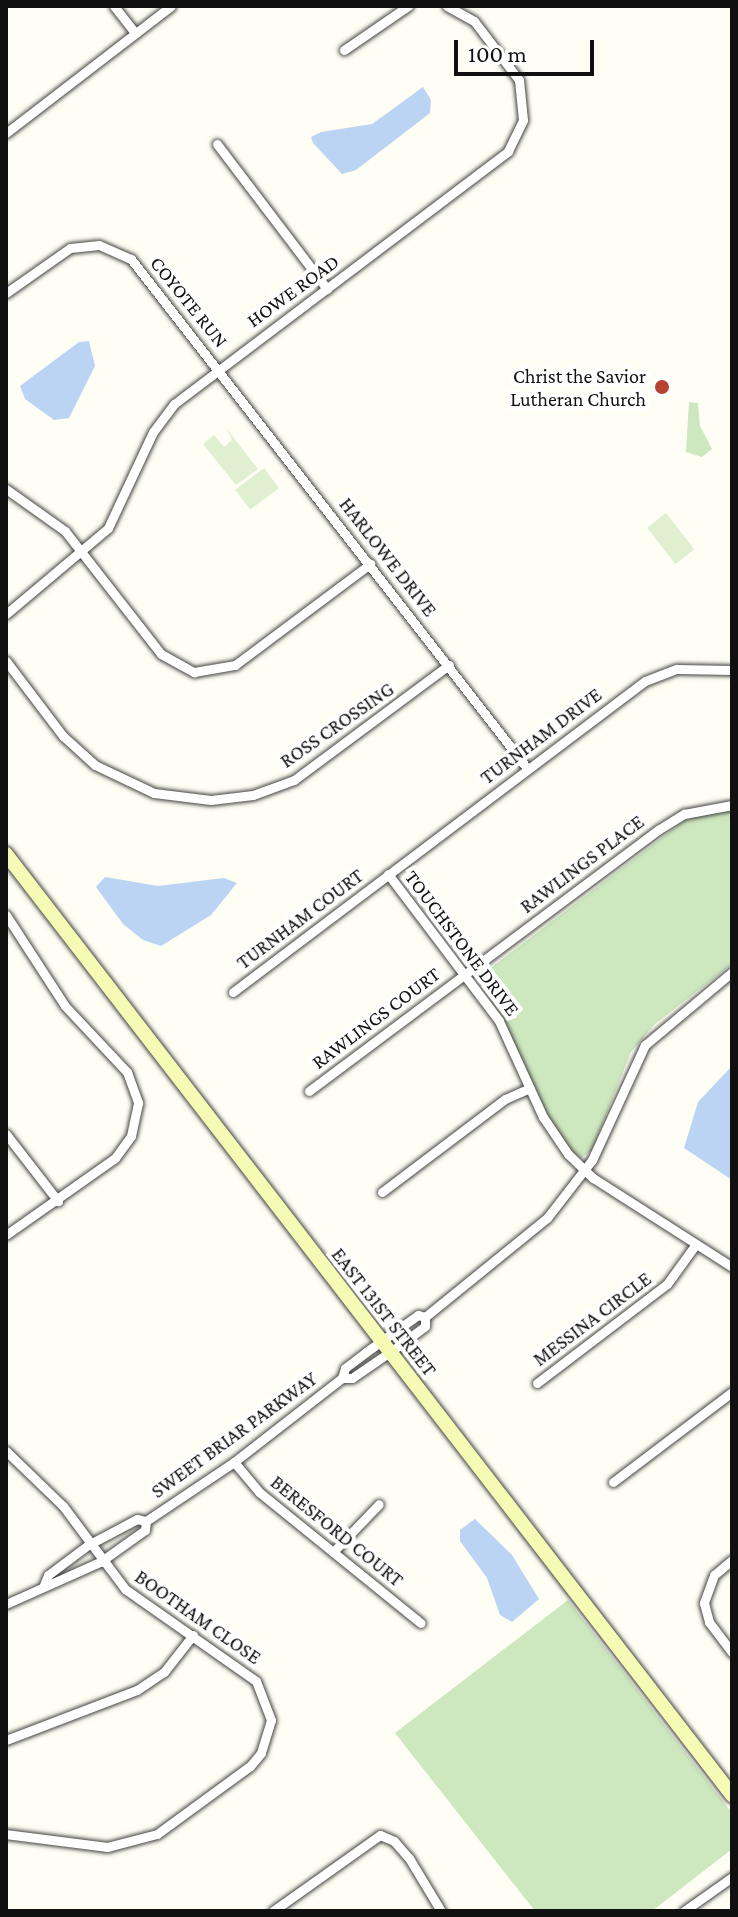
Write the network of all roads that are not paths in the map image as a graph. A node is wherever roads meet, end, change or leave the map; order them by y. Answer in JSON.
{"nodes":[{"id":1,"x":114,"y":6,"type":"edge"},
{"id":2,"x":171,"y":6,"type":"edge"},
{"id":3,"x":408,"y":6,"type":"edge"},
{"id":4,"x":447,"y":6,"type":"edge"},
{"id":5,"x":135,"y":33,"type":"junction"},
{"id":6,"x":344,"y":50,"type":"dead end"},
{"id":7,"x":6,"y":133,"type":"edge"},
{"id":8,"x":217,"y":144,"type":"dead end"},
{"id":9,"x":327,"y":289,"type":"junction"},
{"id":10,"x":6,"y":293,"type":"edge"},
{"id":11,"x":219,"y":367,"type":"junction"},
{"id":12,"x":6,"y":489,"type":"edge"},
{"id":13,"x":84,"y":554,"type":"junction"},
{"id":14,"x":370,"y":564,"type":"junction"},
{"id":15,"x":6,"y":614,"type":"edge"},
{"id":16,"x":6,"y":661,"type":"edge"},
{"id":17,"x":449,"y":665,"type":"junction"},
{"id":18,"x":732,"y":670,"type":"edge"},
{"id":19,"x":527,"y":768,"type":"junction"},
{"id":20,"x":732,"y":805,"type":"edge"},
{"id":21,"x":8,"y":860,"type":"edge"},
{"id":22,"x":388,"y":874,"type":"junction"},
{"id":23,"x":6,"y":915,"type":"edge"},
{"id":24,"x":732,"y":972,"type":"edge"},
{"id":25,"x":464,"y":975,"type":"junction"},
{"id":26,"x":233,"y":992,"type":"dead end"},
{"id":27,"x":530,"y":1088,"type":"junction"},
{"id":28,"x":309,"y":1091,"type":"dead end"},
{"id":29,"x":6,"y":1134,"type":"edge"},
{"id":30,"x":585,"y":1171,"type":"junction"},
{"id":31,"x":382,"y":1192,"type":"dead end"},
{"id":32,"x":58,"y":1201,"type":"junction"},
{"id":33,"x":6,"y":1235,"type":"edge"},
{"id":34,"x":696,"y":1244,"type":"junction"},
{"id":35,"x":732,"y":1267,"type":"edge"},
{"id":36,"x":386,"y":1346,"type":"junction"},
{"id":37,"x":537,"y":1383,"type":"dead end"},
{"id":38,"x":732,"y":1392,"type":"edge"},
{"id":39,"x":6,"y":1451,"type":"edge"},
{"id":40,"x":234,"y":1462,"type":"junction"},
{"id":41,"x":613,"y":1482,"type":"dead end"},
{"id":42,"x":379,"y":1504,"type":"dead end"},
{"id":43,"x":146,"y":1521,"type":"junction"},
{"id":44,"x":88,"y":1545,"type":"junction"},
{"id":45,"x":333,"y":1552,"type":"junction"},
{"id":46,"x":732,"y":1560,"type":"edge"},
{"id":47,"x":100,"y":1562,"type":"junction"},
{"id":48,"x":44,"y":1585,"type":"junction"},
{"id":49,"x":6,"y":1604,"type":"edge"},
{"id":50,"x":421,"y":1623,"type":"dead end"},
{"id":51,"x":193,"y":1635,"type":"junction"},
{"id":52,"x":732,"y":1653,"type":"edge"},
{"id":53,"x":6,"y":1740,"type":"edge"},
{"id":54,"x":732,"y":1795,"type":"edge"},
{"id":55,"x":6,"y":1834,"type":"edge"},
{"id":56,"x":732,"y":1877,"type":"edge"},
{"id":57,"x":273,"y":1911,"type":"edge"},
{"id":58,"x":441,"y":1911,"type":"edge"},
{"id":59,"x":684,"y":1911,"type":"edge"}],
"edges":[{"from":1,"to":5,"type":"street"},
{"from":2,"to":5,"type":"street"},
{"from":3,"to":6,"type":"street"},
{"from":4,"to":9,"type":"street","name":"HOWE ROAD"},
{"from":5,"to":7,"type":"street"},
{"from":8,"to":9,"type":"street"},
{"from":9,"to":11,"type":"street","name":"HOWE ROAD"},
{"from":10,"to":11,"type":"street","name":"COYOTE RUN"},
{"from":11,"to":13,"type":"street","name":"HOWE ROAD"},
{"from":11,"to":14,"type":"street","name":"HARLOWE DRIVE"},
{"from":12,"to":13,"type":"street"},
{"from":13,"to":14,"type":"street"},
{"from":13,"to":15,"type":"street","name":"HOWE ROAD"},
{"from":14,"to":17,"type":"street","name":"HARLOWE DRIVE"},
{"from":16,"to":17,"type":"street","name":"ROSS CROSSING"},
{"from":17,"to":19,"type":"street","name":"HARLOWE DRIVE"},
{"from":18,"to":19,"type":"street","name":"TURNHAM DRIVE"},
{"from":19,"to":22,"type":"street","name":"TURNHAM DRIVE"},
{"from":20,"to":25,"type":"street","name":"RAWLINGS PLACE"},
{"from":21,"to":36,"type":"street","name":"EAST 131ST STREET"},
{"from":22,"to":25,"type":"street","name":"TOUCHSTONE DRIVE"},
{"from":22,"to":26,"type":"street","name":"TURNHAM COURT"},
{"from":23,"to":32,"type":"street"},
{"from":24,"to":30,"type":"street","name":"SWEET BRIAR PARKWAY"},
{"from":25,"to":27,"type":"street","name":"TOUCHSTONE DRIVE"},
{"from":25,"to":28,"type":"street","name":"RAWLINGS COURT"},
{"from":27,"to":30,"type":"street","name":"TOUCHSTONE DRIVE"},
{"from":27,"to":31,"type":"street"},
{"from":29,"to":32,"type":"street"},
{"from":30,"to":34,"type":"street","name":"TOUCHSTONE DRIVE"},
{"from":30,"to":36,"type":"street","name":"SWEET BRIAR PARKWAY"},
{"from":32,"to":33,"type":"street"},
{"from":34,"to":35,"type":"street","name":"TOUCHSTONE DRIVE"},
{"from":34,"to":37,"type":"street","name":"MESSINA CIRCLE"},
{"from":36,"to":40,"type":"street","name":"SWEET BRIAR PARKWAY"},
{"from":36,"to":54,"type":"street","name":"EAST 131ST STREET"},
{"from":38,"to":41,"type":"street"},
{"from":39,"to":44,"type":"street","name":"BOOTHAM CLOSE"},
{"from":40,"to":43,"type":"street","name":"SWEET BRIAR PARKWAY"},
{"from":40,"to":45,"type":"street","name":"BERESFORD COURT"},
{"from":42,"to":45,"type":"street"},
{"from":43,"to":44,"type":"street","name":"SWEET BRIAR PARKWAY"},
{"from":43,"to":47,"type":"street","name":"SWEET BRIAR PARKWAY"},
{"from":44,"to":47,"type":"street","name":"BOOTHAM CLOSE"},
{"from":44,"to":48,"type":"street","name":"SWEET BRIAR PARKWAY"},
{"from":45,"to":50,"type":"street","name":"BERESFORD COURT"},
{"from":46,"to":52,"type":"street"},
{"from":47,"to":48,"type":"street","name":"SWEET BRIAR PARKWAY"},
{"from":47,"to":51,"type":"street","name":"BOOTHAM CLOSE"},
{"from":48,"to":49,"type":"street","name":"SWEET BRIAR PARKWAY"},
{"from":51,"to":53,"type":"street"},
{"from":51,"to":55,"type":"street","name":"BOOTHAM CLOSE"},
{"from":56,"to":59,"type":"street"},
{"from":57,"to":58,"type":"street"}]}
